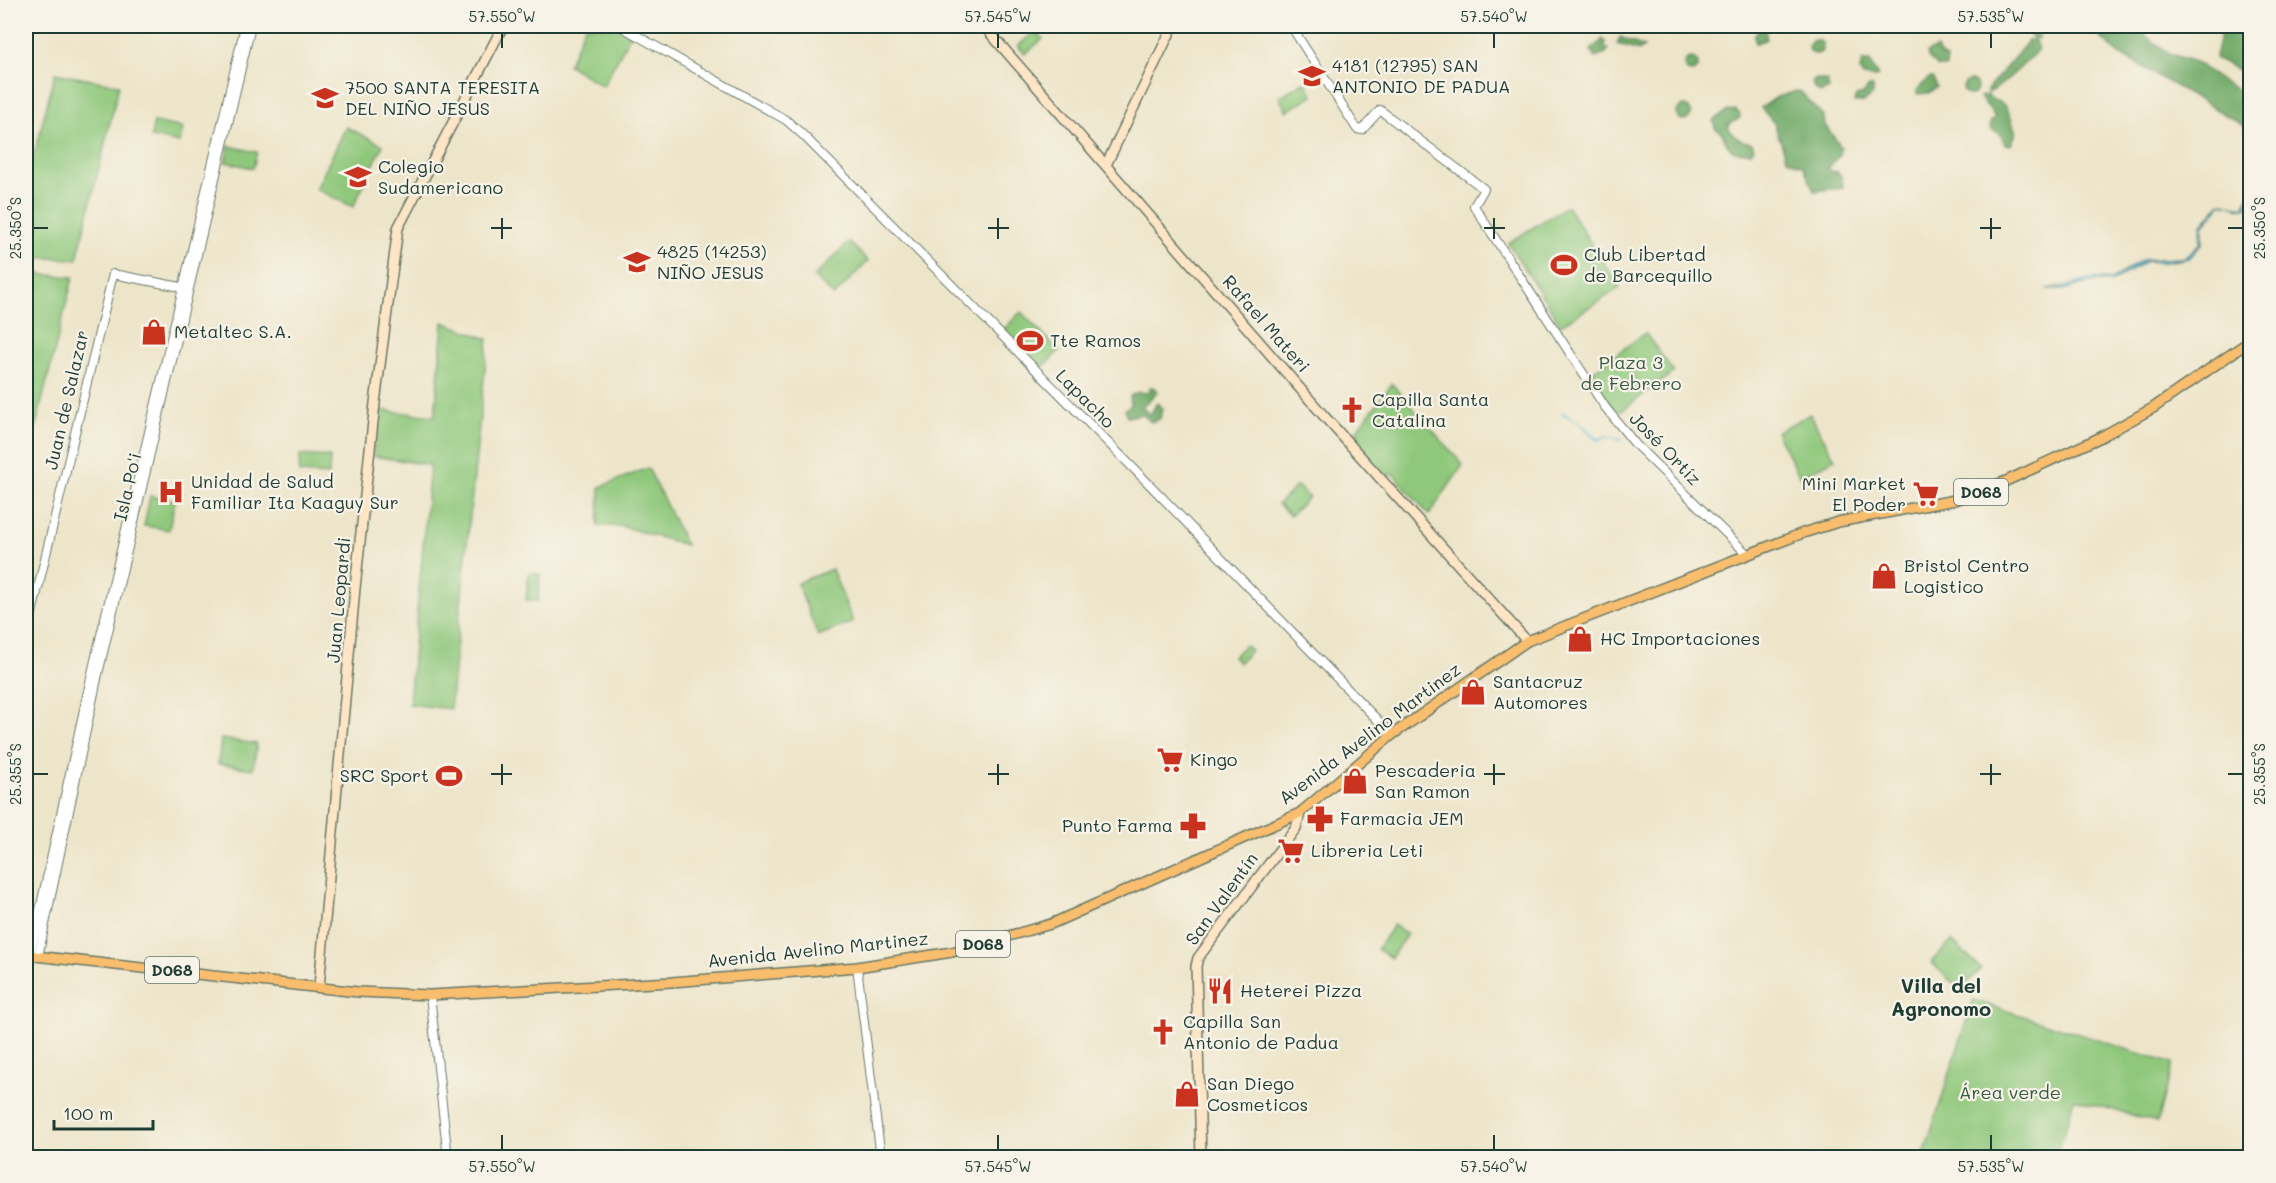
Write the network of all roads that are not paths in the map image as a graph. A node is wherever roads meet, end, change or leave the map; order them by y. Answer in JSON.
{"nodes":[{"id":1,"x":245,"y":26,"type":"edge"},
{"id":2,"x":251,"y":26,"type":"edge"},
{"id":3,"x":503,"y":26,"type":"edge"},
{"id":4,"x":620,"y":26,"type":"edge"},
{"id":5,"x":984,"y":26,"type":"edge"},
{"id":6,"x":1173,"y":26,"type":"edge"},
{"id":7,"x":1291,"y":26,"type":"edge"},
{"id":8,"x":1106,"y":165,"type":"junction"},
{"id":9,"x":186,"y":288,"type":"junction"},
{"id":10,"x":2250,"y":340,"type":"edge"},
{"id":11,"x":1747,"y":554,"type":"junction"},
{"id":12,"x":26,"y":638,"type":"edge"},
{"id":13,"x":1527,"y":641,"type":"junction"},
{"id":14,"x":1392,"y":735,"type":"junction"},
{"id":15,"x":1300,"y":813,"type":"junction"},
{"id":16,"x":31,"y":956,"type":"edge"},
{"id":17,"x":857,"y":967,"type":"junction"},
{"id":18,"x":319,"y":987,"type":"junction"},
{"id":19,"x":430,"y":995,"type":"junction"},
{"id":20,"x":448,"y":1158,"type":"edge"},
{"id":21,"x":880,"y":1158,"type":"edge"},
{"id":22,"x":1201,"y":1158,"type":"edge"}],
"edges":[{"from":1,"to":9,"type":"street","name":"Isla Po'i"},
{"from":2,"to":9,"type":"street","name":"Isla Po'i"},
{"from":3,"to":18,"type":"main road","name":"Juan Leopardi"},
{"from":4,"to":14,"type":"street","name":"Lapacho"},
{"from":5,"to":8,"type":"main road","name":"Rafael Materi"},
{"from":6,"to":8,"type":"main road"},
{"from":7,"to":11,"type":"street","name":"José Ortíz"},
{"from":8,"to":13,"type":"main road","name":"Rafael Materi"},
{"from":9,"to":12,"type":"street","name":"Juan de Salazar"},
{"from":9,"to":16,"type":"street","name":"Isla Po'i"},
{"from":10,"to":11,"type":"main road","name":"Avenida Avelino Martinez","number":"D068"},
{"from":11,"to":13,"type":"main road","name":"Avenida Avelino Martinez","number":"D068"},
{"from":13,"to":14,"type":"main road","name":"Avenida Avelino Martinez","number":"D068"},
{"from":14,"to":15,"type":"main road","name":"Avenida Avelino Martinez","number":"D068"},
{"from":15,"to":17,"type":"main road","name":"Avenida Avelino Martinez","number":"D068"},
{"from":15,"to":22,"type":"main road","name":"San Valentín"},
{"from":16,"to":18,"type":"main road","number":"D068"},
{"from":17,"to":19,"type":"main road","name":"Avenida Avelino Martinez","number":"D068"},
{"from":17,"to":21,"type":"street"},
{"from":18,"to":19,"type":"main road","name":"Avenida Avelino Martinez","number":"D068"},
{"from":19,"to":20,"type":"street"}]}
